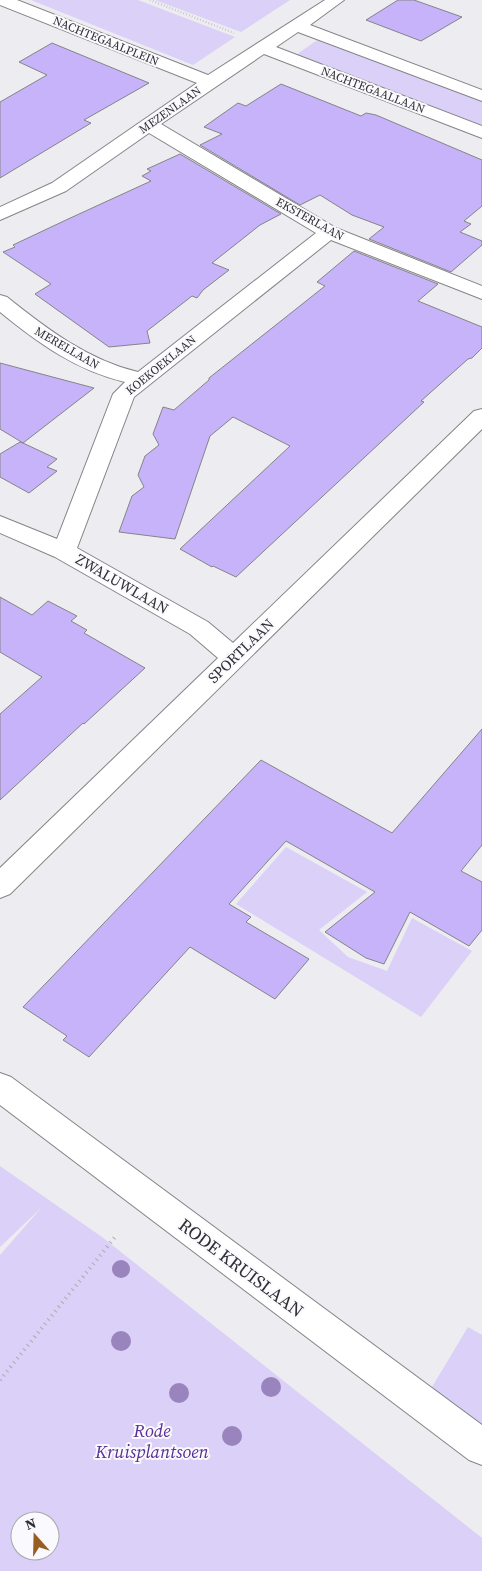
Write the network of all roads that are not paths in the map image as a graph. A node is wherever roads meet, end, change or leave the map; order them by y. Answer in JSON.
{"nodes":[{"id":1,"x":2,"y":0,"type":"edge"},
{"id":2,"x":336,"y":0,"type":"edge"},
{"id":3,"x":298,"y":26,"type":"junction"},
{"id":4,"x":266,"y":47,"type":"junction"},
{"id":5,"x":210,"y":82,"type":"junction"},
{"id":6,"x":482,"y":96,"type":"edge"},
{"id":7,"x":149,"y":125,"type":"junction"},
{"id":8,"x":482,"y":132,"type":"edge"},
{"id":9,"x":0,"y":214,"type":"edge"},
{"id":10,"x":329,"y":232,"type":"junction"},
{"id":11,"x":482,"y":293,"type":"edge"},
{"id":12,"x":0,"y":301,"type":"edge"},
{"id":13,"x":141,"y":379,"type":"junction"},
{"id":14,"x":482,"y":416,"type":"edge"},
{"id":15,"x":0,"y":524,"type":"edge"},
{"id":16,"x":64,"y":551,"type":"junction"},
{"id":17,"x":234,"y":658,"type":"junction"},
{"id":18,"x":0,"y":886,"type":"edge"},
{"id":19,"x":0,"y":1087,"type":"edge"},
{"id":20,"x":482,"y":1447,"type":"edge"}],
"edges":[{"from":1,"to":5,"type":"street","name":"NACHTEGAALPLEIN"},
{"from":2,"to":3,"type":"street","name":"MEZENLAAN"},
{"from":3,"to":4,"type":"street","name":"MEZENLAAN"},
{"from":3,"to":6,"type":"street"},
{"from":4,"to":5,"type":"street","name":"MEZENLAAN"},
{"from":4,"to":8,"type":"street","name":"NACHTEGAALLAAN"},
{"from":5,"to":7,"type":"street","name":"MEZENLAAN"},
{"from":7,"to":9,"type":"street","name":"MEZENLAAN"},
{"from":7,"to":10,"type":"street","name":"EKSTERLAAN"},
{"from":10,"to":11,"type":"street","name":"EKSTERLAAN"},
{"from":10,"to":13,"type":"street","name":"KOEKOEKLAAN"},
{"from":12,"to":13,"type":"street","name":"MERELLAAN"},
{"from":13,"to":16,"type":"street","name":"KOEKOEKLAAN"},
{"from":14,"to":17,"type":"street","name":"SPORTLAAN"},
{"from":15,"to":16,"type":"street","name":"ZWALUWLAAN"},
{"from":16,"to":17,"type":"street","name":"ZWALUWLAAN"},
{"from":17,"to":18,"type":"street","name":"SPORTLAAN"},
{"from":19,"to":20,"type":"street","name":"RODE KRUISLAAN"}]}
